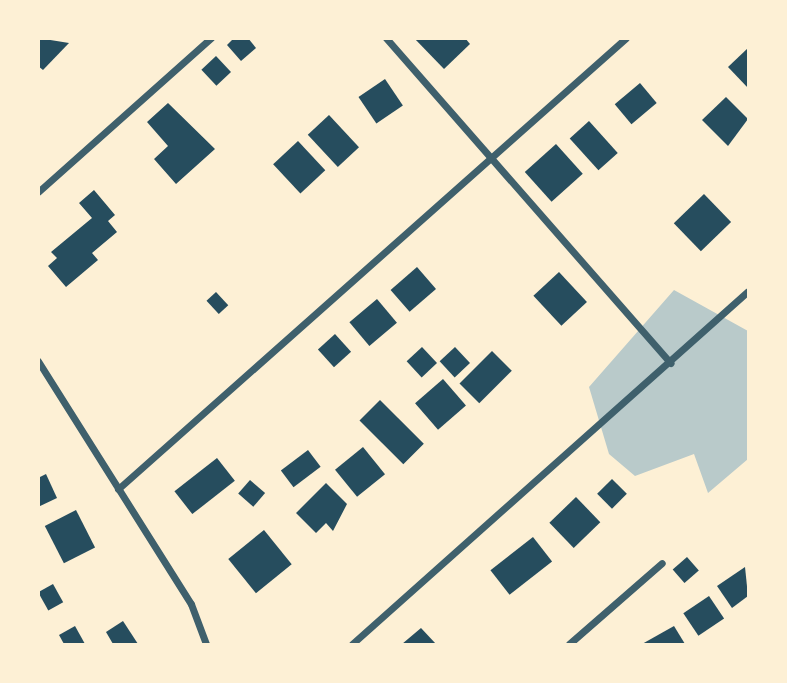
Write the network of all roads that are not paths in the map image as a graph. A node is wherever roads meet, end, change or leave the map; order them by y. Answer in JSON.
{"nodes":[{"id":1,"x":211,"y":38,"type":"edge"},
{"id":2,"x":386,"y":38,"type":"edge"},
{"id":3,"x":626,"y":38,"type":"edge"},
{"id":4,"x":493,"y":159,"type":"junction"},
{"id":5,"x":38,"y":192,"type":"edge"},
{"id":6,"x":748,"y":291,"type":"edge"},
{"id":7,"x":38,"y":361,"type":"edge"},
{"id":8,"x":670,"y":363,"type":"junction"},
{"id":9,"x":118,"y":489,"type":"junction"},
{"id":10,"x":662,"y":563,"type":"dead end"},
{"id":11,"x":206,"y":645,"type":"edge"},
{"id":12,"x":352,"y":645,"type":"edge"},
{"id":13,"x":569,"y":645,"type":"edge"}],
"edges":[{"from":1,"to":5,"type":"street"},
{"from":2,"to":4,"type":"street"},
{"from":3,"to":4,"type":"street"},
{"from":4,"to":8,"type":"street"},
{"from":4,"to":9,"type":"street"},
{"from":6,"to":8,"type":"street"},
{"from":7,"to":9,"type":"street"},
{"from":8,"to":12,"type":"street"},
{"from":9,"to":11,"type":"street"},
{"from":10,"to":13,"type":"street"}]}
